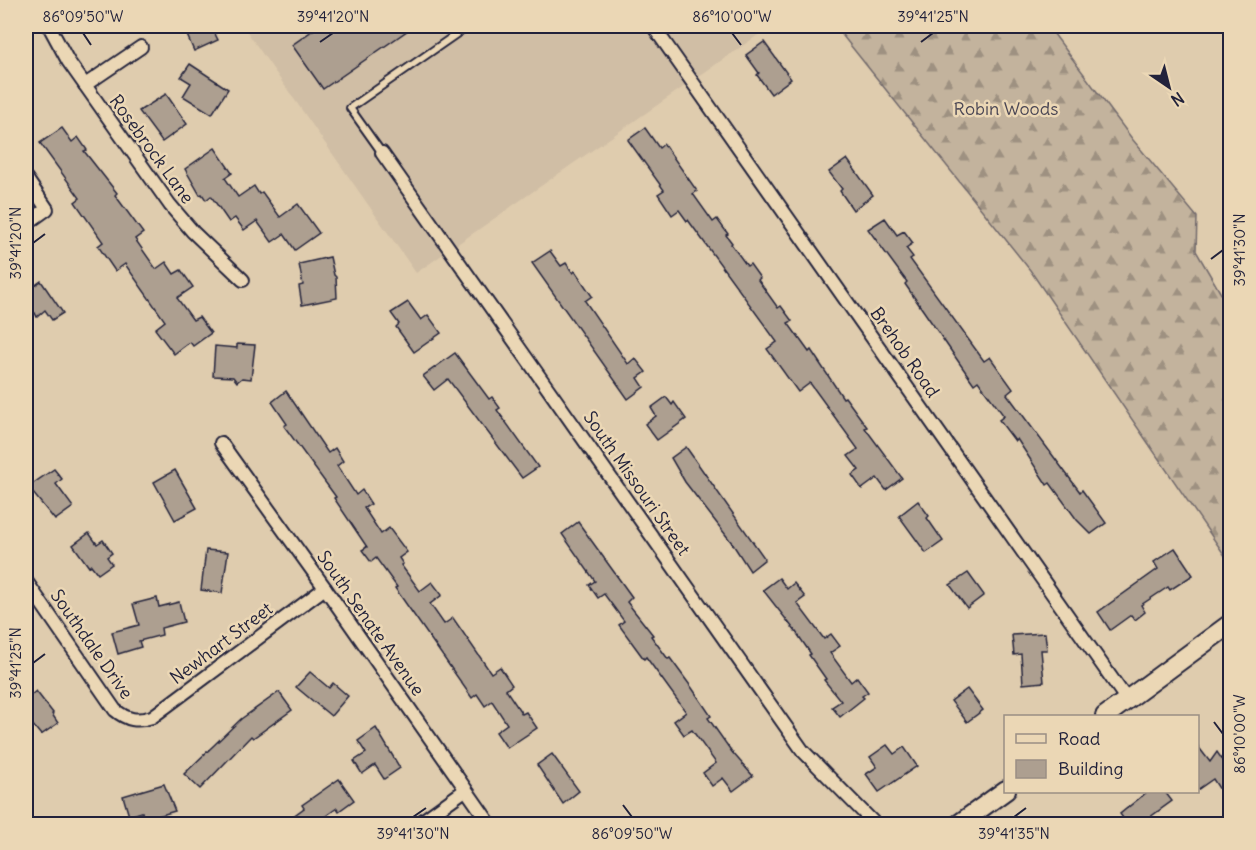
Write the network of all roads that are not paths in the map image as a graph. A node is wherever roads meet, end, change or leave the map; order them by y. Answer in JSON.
{"nodes":[{"id":1,"x":49,"y":26,"type":"edge"},
{"id":2,"x":468,"y":26,"type":"edge"},
{"id":3,"x":653,"y":26,"type":"edge"},
{"id":4,"x":141,"y":47,"type":"dead end"},
{"id":5,"x":85,"y":85,"type":"junction"},
{"id":6,"x":382,"y":153,"type":"joint"},
{"id":7,"x":26,"y":178,"type":"edge"},
{"id":8,"x":26,"y":224,"type":"edge"},
{"id":9,"x":243,"y":280,"type":"dead end"},
{"id":10,"x":221,"y":443,"type":"dead end"},
{"id":11,"x":26,"y":581,"type":"edge"},
{"id":12,"x":325,"y":588,"type":"junction"},
{"id":13,"x":1230,"y":624,"type":"edge"},
{"id":14,"x":1127,"y":700,"type":"junction"},
{"id":15,"x":1108,"y":715,"type":"edge"},
{"id":16,"x":135,"y":721,"type":"joint"},
{"id":17,"x":465,"y":790,"type":"junction"},
{"id":18,"x":1004,"y":791,"type":"edge"},
{"id":19,"x":418,"y":825,"type":"edge"},
{"id":20,"x":489,"y":825,"type":"edge"},
{"id":21,"x":875,"y":825,"type":"edge"},
{"id":22,"x":959,"y":825,"type":"edge"}],
"edges":[{"from":1,"to":5,"type":"street","name":"Rosebrock Lane"},
{"from":2,"to":6,"type":"lane"},
{"from":3,"to":14,"type":"street","name":"Brehob Road"},
{"from":4,"to":5,"type":"street"},
{"from":5,"to":9,"type":"street","name":"Rosebrock Lane"},
{"from":6,"to":21,"type":"street","name":"South Missouri Street"},
{"from":7,"to":8,"type":"street"},
{"from":10,"to":12,"type":"street","name":"South Senate Avenue"},
{"from":11,"to":16,"type":"street","name":"Southdale Drive"},
{"from":12,"to":16,"type":"street","name":"Newhart Street"},
{"from":12,"to":17,"type":"street","name":"South Senate Avenue"},
{"from":13,"to":14,"type":"main road"},
{"from":14,"to":15,"type":"main road"},
{"from":17,"to":19,"type":"street"},
{"from":17,"to":20,"type":"street","name":"South Senate Avenue"},
{"from":18,"to":22,"type":"main road"}]}
